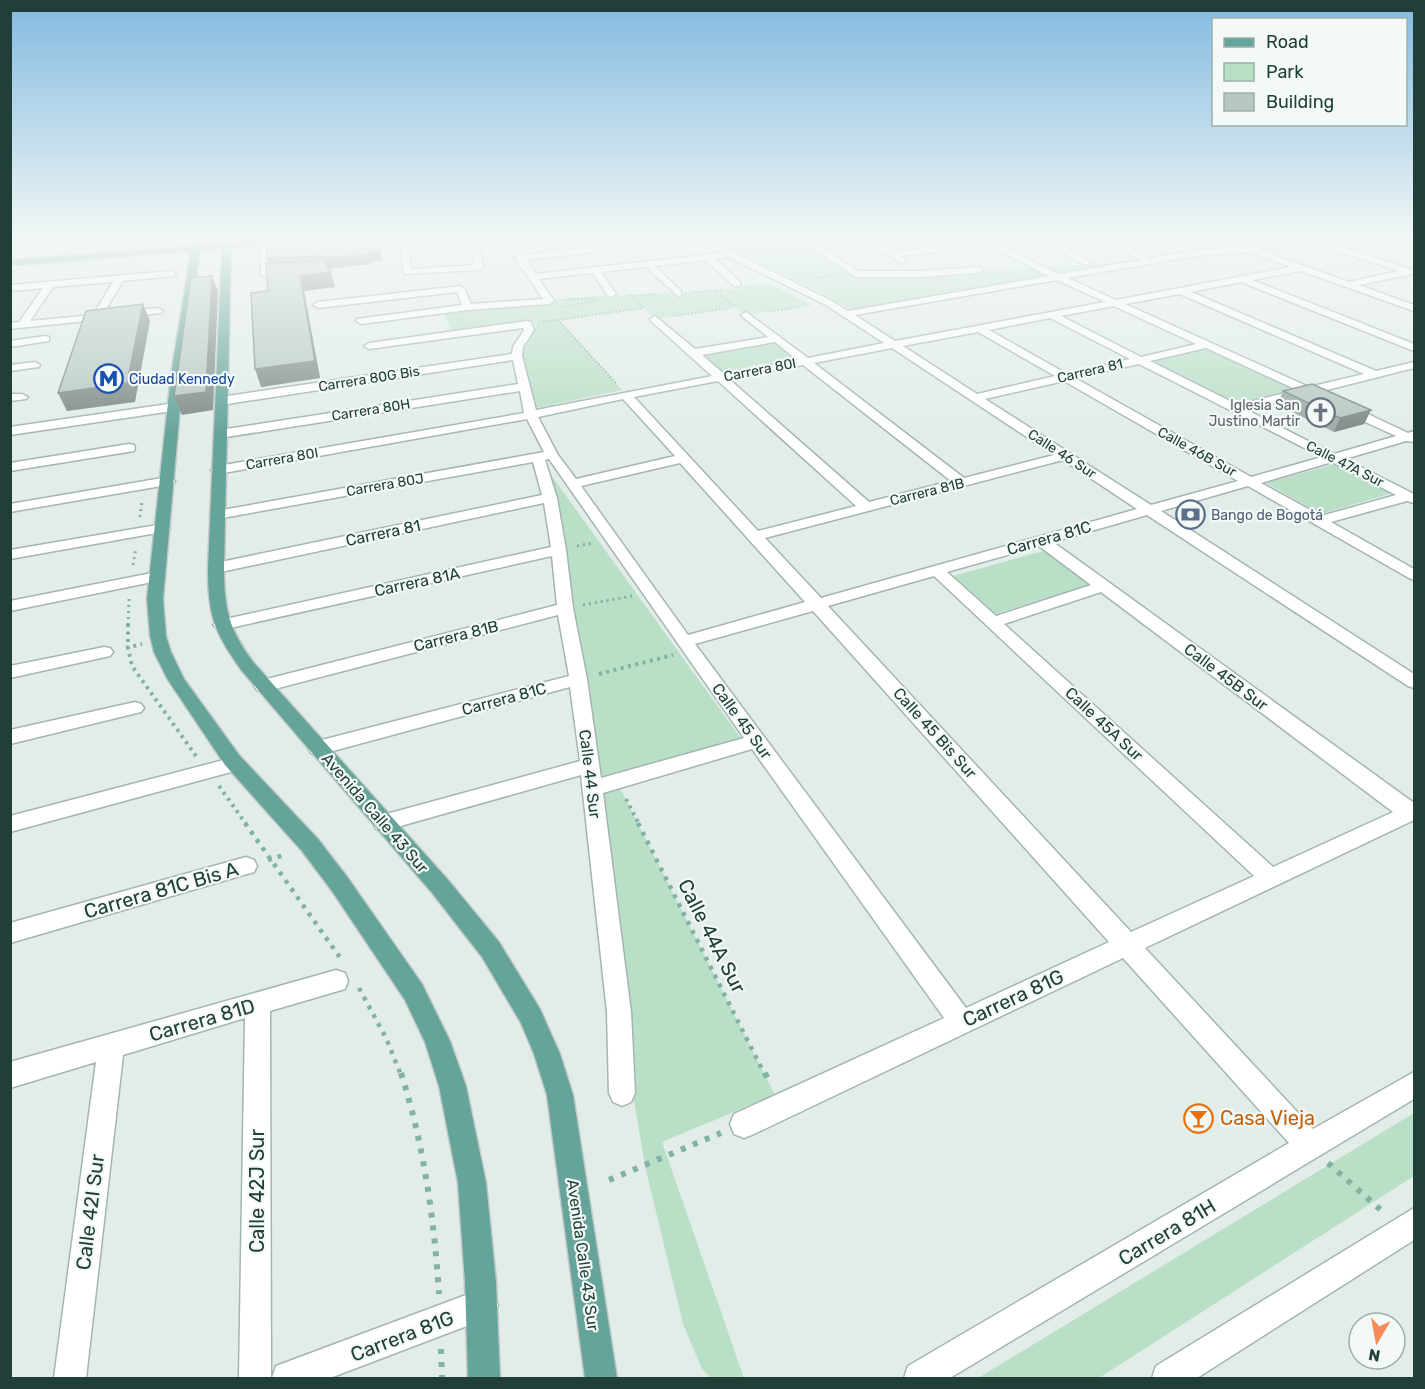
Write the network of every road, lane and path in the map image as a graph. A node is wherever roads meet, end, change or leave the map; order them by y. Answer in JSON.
{"nodes":[{"id":1,"x":36,"y":305,"type":"edge"},
{"id":2,"x":103,"y":305,"type":"edge"},
{"id":3,"x":188,"y":305,"type":"edge"},
{"id":4,"x":225,"y":305,"type":"edge"},
{"id":5,"x":497,"y":305,"type":"edge"},
{"id":6,"x":733,"y":305,"type":"edge"},
{"id":7,"x":809,"y":305,"type":"edge"},
{"id":8,"x":832,"y":305,"type":"edge"},
{"id":9,"x":899,"y":305,"type":"edge"},
{"id":10,"x":1105,"y":305,"type":"edge"},
{"id":11,"x":1119,"y":305,"type":"edge"},
{"id":12,"x":1213,"y":305,"type":"edge"},
{"id":13,"x":1306,"y":305,"type":"edge"},
{"id":14,"x":468,"y":307,"type":"joint"},
{"id":15,"x":644,"y":308,"type":"dead end"},
{"id":16,"x":158,"y":311,"type":"dead end"},
{"id":17,"x":741,"y":311,"type":"junction"},
{"id":18,"x":846,"y":314,"type":"junction"},
{"id":19,"x":1051,"y":315,"type":"junction"},
{"id":20,"x":96,"y":317,"type":"junction"},
{"id":21,"x":655,"y":319,"type":"joint"},
{"id":22,"x":558,"y":320,"type":"junction"},
{"id":23,"x":361,"y":321,"type":"dead end"},
{"id":24,"x":527,"y":324,"type":"junction"},
{"id":25,"x":22,"y":325,"type":"junction"},
{"id":26,"x":10,"y":326,"type":"edge"},
{"id":27,"x":980,"y":329,"type":"junction"},
{"id":28,"x":45,"y":339,"type":"dead end"},
{"id":29,"x":776,"y":339,"type":"junction"},
{"id":30,"x":10,"y":344,"type":"edge"},
{"id":31,"x":895,"y":345,"type":"junction"},
{"id":32,"x":1206,"y":345,"type":"junction"},
{"id":33,"x":369,"y":346,"type":"dead end"},
{"id":34,"x":1414,"y":348,"type":"edge"},
{"id":35,"x":693,"y":353,"type":"junction"},
{"id":36,"x":517,"y":356,"type":"junction"},
{"id":37,"x":1139,"y":360,"type":"junction"},
{"id":38,"x":806,"y":362,"type":"junction"},
{"id":39,"x":35,"y":365,"type":"dead end"},
{"id":40,"x":1414,"y":365,"type":"edge"},
{"id":41,"x":10,"y":368,"type":"edge"},
{"id":42,"x":1376,"y":375,"type":"junction"},
{"id":43,"x":1064,"y":377,"type":"junction"},
{"id":44,"x":721,"y":378,"type":"junction"},
{"id":45,"x":523,"y":387,"type":"junction"},
{"id":46,"x":1308,"y":391,"type":"junction"},
{"id":47,"x":626,"y":395,"type":"junction"},
{"id":48,"x":975,"y":398,"type":"junction"},
{"id":49,"x":221,"y":401,"type":"junction"},
{"id":50,"x":175,"y":407,"type":"junction"},
{"id":51,"x":1236,"y":409,"type":"junction"},
{"id":52,"x":531,"y":415,"type":"junction"},
{"id":53,"x":10,"y":431,"type":"edge"},
{"id":54,"x":220,"y":434,"type":"junction"},
{"id":55,"x":1412,"y":437,"type":"edge"},
{"id":56,"x":129,"y":448,"type":"dead end"},
{"id":57,"x":545,"y":456,"type":"junction"},
{"id":58,"x":1065,"y":456,"type":"junction"},
{"id":59,"x":684,"y":458,"type":"junction"},
{"id":60,"x":1334,"y":458,"type":"junction"},
{"id":61,"x":10,"y":466,"type":"edge"},
{"id":62,"x":218,"y":470,"type":"junction"},
{"id":63,"x":168,"y":481,"type":"junction"},
{"id":64,"x":1250,"y":482,"type":"junction"},
{"id":65,"x":962,"y":483,"type":"junction"},
{"id":66,"x":574,"y":484,"type":"junction"},
{"id":67,"x":1411,"y":497,"type":"edge"},
{"id":68,"x":550,"y":498,"type":"junction"},
{"id":69,"x":866,"y":507,"type":"junction"},
{"id":70,"x":10,"y":508,"type":"edge"},
{"id":71,"x":1150,"y":510,"type":"junction"},
{"id":72,"x":217,"y":515,"type":"junction"},
{"id":73,"x":1319,"y":521,"type":"junction"},
{"id":74,"x":163,"y":528,"type":"junction"},
{"id":75,"x":755,"y":536,"type":"junction"},
{"id":76,"x":613,"y":539,"type":"junction"},
{"id":77,"x":1042,"y":541,"type":"junction"},
{"id":78,"x":559,"y":550,"type":"junction"},
{"id":79,"x":10,"y":555,"type":"edge"},
{"id":80,"x":216,"y":568,"type":"junction"},
{"id":81,"x":936,"y":570,"type":"junction"},
{"id":82,"x":1414,"y":575,"type":"edge"},
{"id":83,"x":157,"y":577,"type":"junction"},
{"id":84,"x":1104,"y":586,"type":"junction"},
{"id":85,"x":650,"y":593,"type":"junction"},
{"id":86,"x":818,"y":604,"type":"junction"},
{"id":87,"x":10,"y":606,"type":"edge"},
{"id":88,"x":565,"y":608,"type":"junction"},
{"id":89,"x":993,"y":622,"type":"junction"},
{"id":90,"x":221,"y":625,"type":"junction"},
{"id":91,"x":157,"y":641,"type":"junction"},
{"id":92,"x":687,"y":646,"type":"junction"},
{"id":93,"x":104,"y":652,"type":"joint"},
{"id":94,"x":10,"y":672,"type":"edge"},
{"id":95,"x":578,"y":679,"type":"junction"},
{"id":96,"x":1414,"y":682,"type":"edge"},
{"id":97,"x":263,"y":686,"type":"junction"},
{"id":98,"x":186,"y":697,"type":"junction"},
{"id":99,"x":135,"y":708,"type":"joint"},
{"id":100,"x":10,"y":737,"type":"edge"},
{"id":101,"x":756,"y":741,"type":"junction"},
{"id":102,"x":318,"y":748,"type":"junction"},
{"id":103,"x":235,"y":765,"type":"junction"},
{"id":104,"x":590,"y":765,"type":"junction"},
{"id":105,"x":616,"y":780,"type":"junction"},
{"id":106,"x":593,"y":789,"type":"junction"},
{"id":107,"x":1412,"y":812,"type":"edge"},
{"id":108,"x":383,"y":823,"type":"junction"},
{"id":109,"x":10,"y":824,"type":"edge"},
{"id":110,"x":310,"y":846,"type":"junction"},
{"id":111,"x":246,"y":866,"type":"joint"},
{"id":112,"x":1271,"y":878,"type":"junction"},
{"id":113,"x":10,"y":933,"type":"edge"},
{"id":114,"x":1128,"y":945,"type":"junction"},
{"id":115,"x":336,"y":981,"type":"dead end"},
{"id":116,"x":258,"y":1004,"type":"junction"},
{"id":117,"x":961,"y":1022,"type":"junction"},
{"id":118,"x":111,"y":1046,"type":"junction"},
{"id":119,"x":10,"y":1075,"type":"edge"},
{"id":120,"x":1414,"y":1085,"type":"edge"},
{"id":121,"x":622,"y":1093,"type":"dead end"},
{"id":122,"x":781,"y":1106,"type":"junction"},
{"id":123,"x":744,"y":1124,"type":"joint"},
{"id":124,"x":1311,"y":1147,"type":"junction"},
{"id":125,"x":609,"y":1180,"type":"dead end"},
{"id":126,"x":1411,"y":1232,"type":"edge"},
{"id":127,"x":482,"y":1305,"type":"junction"},
{"id":128,"x":70,"y":1378,"type":"edge"},
{"id":129,"x":255,"y":1378,"type":"edge"},
{"id":130,"x":288,"y":1378,"type":"edge"},
{"id":131,"x":484,"y":1378,"type":"edge"},
{"id":132,"x":601,"y":1378,"type":"edge"},
{"id":133,"x":920,"y":1378,"type":"edge"},
{"id":134,"x":1168,"y":1378,"type":"edge"}],
"edges":[{"from":1,"to":25,"type":"street"},
{"from":2,"to":20,"type":"street"},
{"from":3,"to":50,"type":"main road"},
{"from":4,"to":49,"type":"main road","name":"Avenida Calle 43 Sur"},
{"from":5,"to":14,"type":"street"},
{"from":6,"to":17,"type":"path"},
{"from":7,"to":17,"type":"path"},
{"from":8,"to":18,"type":"street","name":"Calle 46 Sur"},
{"from":9,"to":18,"type":"street"},
{"from":10,"to":19,"type":"street","name":"Carrera 80I"},
{"from":11,"to":32,"type":"street"},
{"from":12,"to":42,"type":"street"},
{"from":13,"to":34,"type":"street"},
{"from":14,"to":23,"type":"street"},
{"from":15,"to":22,"type":"path"},
{"from":16,"to":20,"type":"street"},
{"from":17,"to":21,"type":"path"},
{"from":17,"to":29,"type":"street"},
{"from":18,"to":31,"type":"street","name":"Calle 46 Sur"},
{"from":19,"to":27,"type":"street","name":"Carrera 80I"},
{"from":19,"to":37,"type":"street","name":"Calle 47A Sur"},
{"from":20,"to":25,"type":"street"},
{"from":21,"to":35,"type":"street"},
{"from":22,"to":24,"type":"path"},
{"from":22,"to":47,"type":"path"},
{"from":24,"to":33,"type":"street"},
{"from":24,"to":36,"type":"street"},
{"from":25,"to":26,"type":"street"},
{"from":27,"to":31,"type":"street","name":"Carrera 80I"},
{"from":27,"to":43,"type":"street","name":"Calle 46B Sur"},
{"from":28,"to":30,"type":"street"},
{"from":29,"to":35,"type":"street"},
{"from":29,"to":38,"type":"street"},
{"from":31,"to":38,"type":"street","name":"Carrera 80I"},
{"from":31,"to":48,"type":"street","name":"Calle 46 Sur"},
{"from":32,"to":37,"type":"street","name":"Carrera 81"},
{"from":32,"to":46,"type":"street"},
{"from":35,"to":44,"type":"street"},
{"from":36,"to":45,"type":"street","name":"Calle 45 Sur"},
{"from":36,"to":49,"type":"street","name":"Carrera 80G Bis"},
{"from":37,"to":43,"type":"street","name":"Carrera 81"},
{"from":37,"to":51,"type":"street","name":"Calle 47A Sur"},
{"from":38,"to":44,"type":"street","name":"Carrera 80I"},
{"from":38,"to":65,"type":"street"},
{"from":39,"to":41,"type":"street"},
{"from":40,"to":42,"type":"street"},
{"from":42,"to":46,"type":"street"},
{"from":43,"to":48,"type":"street","name":"Carrera 81"},
{"from":43,"to":64,"type":"street","name":"Calle 46B Sur"},
{"from":44,"to":47,"type":"street","name":"Carrera 80I"},
{"from":44,"to":69,"type":"street"},
{"from":45,"to":52,"type":"street","name":"Calle 45 Sur"},
{"from":45,"to":54,"type":"street","name":"Carrera 80H"},
{"from":46,"to":51,"type":"street"},
{"from":46,"to":55,"type":"street"},
{"from":47,"to":52,"type":"street","name":"Carrera 80I"},
{"from":47,"to":59,"type":"street","name":"Calle 45 Bis Sur"},
{"from":48,"to":58,"type":"street","name":"Calle 46 Sur"},
{"from":49,"to":54,"type":"main road","name":"Avenida Calle 43 Sur"},
{"from":50,"to":53,"type":"street"},
{"from":50,"to":63,"type":"main road"},
{"from":51,"to":60,"type":"street","name":"Calle 47A Sur"},
{"from":52,"to":57,"type":"street","name":"Calle 45 Sur"},
{"from":52,"to":62,"type":"street","name":"Carrera 80I"},
{"from":54,"to":62,"type":"main road","name":"Avenida Calle 43 Sur"},
{"from":55,"to":60,"type":"street","name":"Carrera 81C"},
{"from":56,"to":61,"type":"street"},
{"from":57,"to":66,"type":"street","name":"Calle 45 Sur"},
{"from":57,"to":68,"type":"street","name":"Calle 44 Sur"},
{"from":57,"to":72,"type":"street","name":"Carrera 80J"},
{"from":58,"to":65,"type":"street","name":"Carrera 81B"},
{"from":58,"to":71,"type":"street","name":"Calle 46 Sur"},
{"from":59,"to":66,"type":"street"},
{"from":59,"to":75,"type":"street","name":"Calle 45 Bis Sur"},
{"from":60,"to":64,"type":"street","name":"Carrera 81C"},
{"from":60,"to":67,"type":"street","name":"Calle 47A Sur"},
{"from":62,"to":72,"type":"main road","name":"Avenida Calle 43 Sur"},
{"from":63,"to":70,"type":"street"},
{"from":63,"to":74,"type":"main road"},
{"from":64,"to":71,"type":"street","name":"Carrera 81C"},
{"from":64,"to":73,"type":"street","name":"Calle 46B Sur"},
{"from":65,"to":69,"type":"street","name":"Carrera 81B"},
{"from":66,"to":76,"type":"street","name":"Calle 45 Sur"},
{"from":67,"to":73,"type":"street"},
{"from":68,"to":78,"type":"street","name":"Calle 44 Sur"},
{"from":68,"to":80,"type":"street","name":"Carrera 81"},
{"from":69,"to":75,"type":"street","name":"Carrera 81B"},
{"from":71,"to":77,"type":"street","name":"Carrera 81C"},
{"from":71,"to":96,"type":"street","name":"Calle 46 Sur"},
{"from":72,"to":80,"type":"main road","name":"Avenida Calle 43 Sur"},
{"from":73,"to":82,"type":"street","name":"Calle 46B Sur"},
{"from":74,"to":79,"type":"street"},
{"from":74,"to":83,"type":"main road"},
{"from":75,"to":86,"type":"street","name":"Calle 45 Bis Sur"},
{"from":76,"to":78,"type":"path"},
{"from":76,"to":85,"type":"street","name":"Calle 45 Sur"},
{"from":77,"to":81,"type":"street","name":"Carrera 81C"},
{"from":77,"to":84,"type":"street","name":"Calle 45B Sur"},
{"from":78,"to":88,"type":"street","name":"Calle 44 Sur"},
{"from":78,"to":90,"type":"street","name":"Carrera 81A"},
{"from":80,"to":90,"type":"main road","name":"Avenida Calle 43 Sur"},
{"from":81,"to":86,"type":"street","name":"Carrera 81C"},
{"from":81,"to":89,"type":"street","name":"Calle 45A Sur"},
{"from":83,"to":87,"type":"street"},
{"from":83,"to":91,"type":"main road"},
{"from":84,"to":89,"type":"street"},
{"from":84,"to":107,"type":"street","name":"Calle 45B Sur"},
{"from":85,"to":88,"type":"path"},
{"from":85,"to":92,"type":"street","name":"Calle 45 Sur"},
{"from":86,"to":92,"type":"street","name":"Carrera 81C"},
{"from":86,"to":114,"type":"street","name":"Calle 45 Bis Sur"},
{"from":88,"to":95,"type":"street","name":"Calle 44 Sur"},
{"from":88,"to":97,"type":"street","name":"Carrera 81B"},
{"from":89,"to":112,"type":"street","name":"Calle 45A Sur"},
{"from":90,"to":97,"type":"main road","name":"Avenida Calle 43 Sur"},
{"from":91,"to":93,"type":"path"},
{"from":91,"to":98,"type":"main road"},
{"from":92,"to":95,"type":"path"},
{"from":92,"to":101,"type":"street","name":"Calle 45 Sur"},
{"from":93,"to":94,"type":"street"},
{"from":95,"to":102,"type":"street","name":"Carrera 81C"},
{"from":95,"to":104,"type":"street","name":"Calle 44 Sur"},
{"from":97,"to":102,"type":"main road","name":"Avenida Calle 43 Sur"},
{"from":98,"to":99,"type":"path"},
{"from":98,"to":103,"type":"main road"},
{"from":99,"to":100,"type":"street"},
{"from":101,"to":105,"type":"street"},
{"from":101,"to":117,"type":"street","name":"Calle 45 Sur"},
{"from":102,"to":108,"type":"main road","name":"Avenida Calle 43 Sur"},
{"from":103,"to":109,"type":"street"},
{"from":103,"to":110,"type":"main road"},
{"from":104,"to":106,"type":"street","name":"Calle 44 Sur"},
{"from":104,"to":108,"type":"street"},
{"from":105,"to":106,"type":"street"},
{"from":105,"to":122,"type":"path","name":"Calle 44A Sur"},
{"from":106,"to":121,"type":"street","name":"Calle 44 Sur"},
{"from":107,"to":112,"type":"street","name":"Carrera 81G"},
{"from":108,"to":132,"type":"main road","name":"Avenida Calle 43 Sur"},
{"from":110,"to":111,"type":"path","name":"Carrera 81C Bis A"},
{"from":110,"to":127,"type":"main road"},
{"from":111,"to":113,"type":"street","name":"Carrera 81C Bis A"},
{"from":112,"to":114,"type":"street","name":"Carrera 81G"},
{"from":114,"to":117,"type":"street","name":"Carrera 81G"},
{"from":114,"to":124,"type":"street","name":"Calle 45 Bis Sur"},
{"from":115,"to":116,"type":"street","name":"Carrera 81D"},
{"from":116,"to":118,"type":"street","name":"Carrera 81D"},
{"from":116,"to":129,"type":"street","name":"Calle 42J Sur"},
{"from":117,"to":122,"type":"street","name":"Carrera 81G"},
{"from":118,"to":119,"type":"street","name":"Carrera 81D"},
{"from":118,"to":128,"type":"street","name":"Calle 42I Sur"},
{"from":120,"to":124,"type":"street","name":"Carrera 81H"},
{"from":122,"to":123,"type":"street","name":"Carrera 81G"},
{"from":123,"to":125,"type":"path"},
{"from":124,"to":126,"type":"path"},
{"from":124,"to":133,"type":"street","name":"Carrera 81H"},
{"from":126,"to":134,"type":"street"},
{"from":127,"to":130,"type":"street","name":"Carrera 81G"},
{"from":127,"to":131,"type":"main road"}]}
